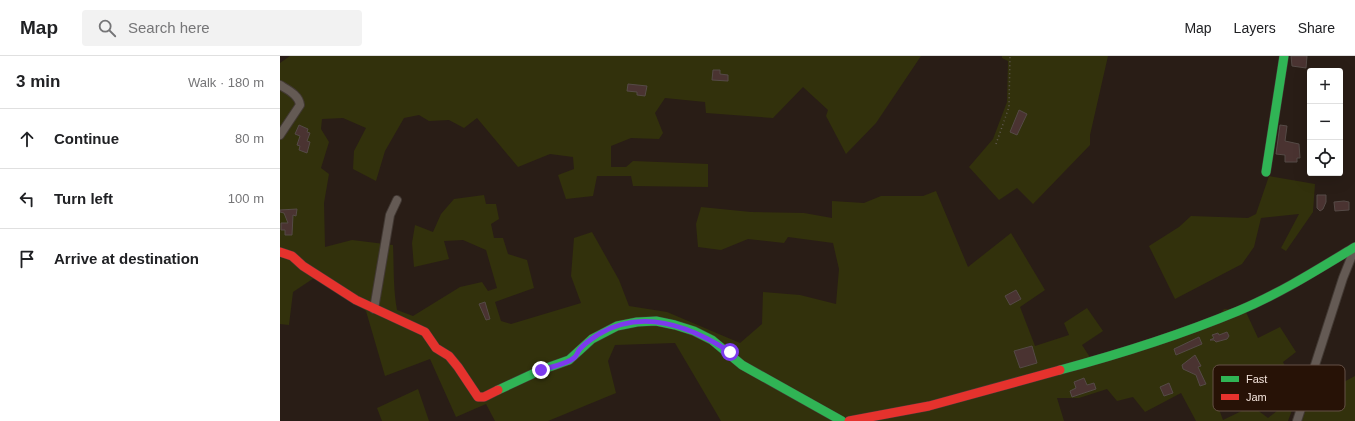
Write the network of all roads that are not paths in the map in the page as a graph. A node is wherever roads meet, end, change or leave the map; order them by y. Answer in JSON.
{"nodes":[{"id":1,"x":1284,"y":56,"type":"edge"},
{"id":2,"x":280,"y":85,"type":"edge"},
{"id":3,"x":280,"y":135,"type":"edge"},
{"id":4,"x":1266,"y":172,"type":"dead end"},
{"id":5,"x":397,"y":200,"type":"dead end"},
{"id":6,"x":1355,"y":248,"type":"edge"},
{"id":7,"x":280,"y":252,"type":"edge"},
{"id":8,"x":374,"y":309,"type":"junction"},
{"id":9,"x":1315,"y":365,"type":"edge"},
{"id":10,"x":1300,"y":411,"type":"edge"},
{"id":11,"x":842,"y":421,"type":"edge"},
{"id":12,"x":849,"y":421,"type":"edge"},
{"id":13,"x":1297,"y":421,"type":"edge"}],
"edges":[{"from":1,"to":4,"type":"street"},
{"from":2,"to":3,"type":"street"},
{"from":5,"to":8,"type":"street"},
{"from":6,"to":9,"type":"street"},
{"from":6,"to":12,"type":"street"},
{"from":7,"to":8,"type":"street"},
{"from":8,"to":11,"type":"street"},
{"from":10,"to":13,"type":"street"}]}
